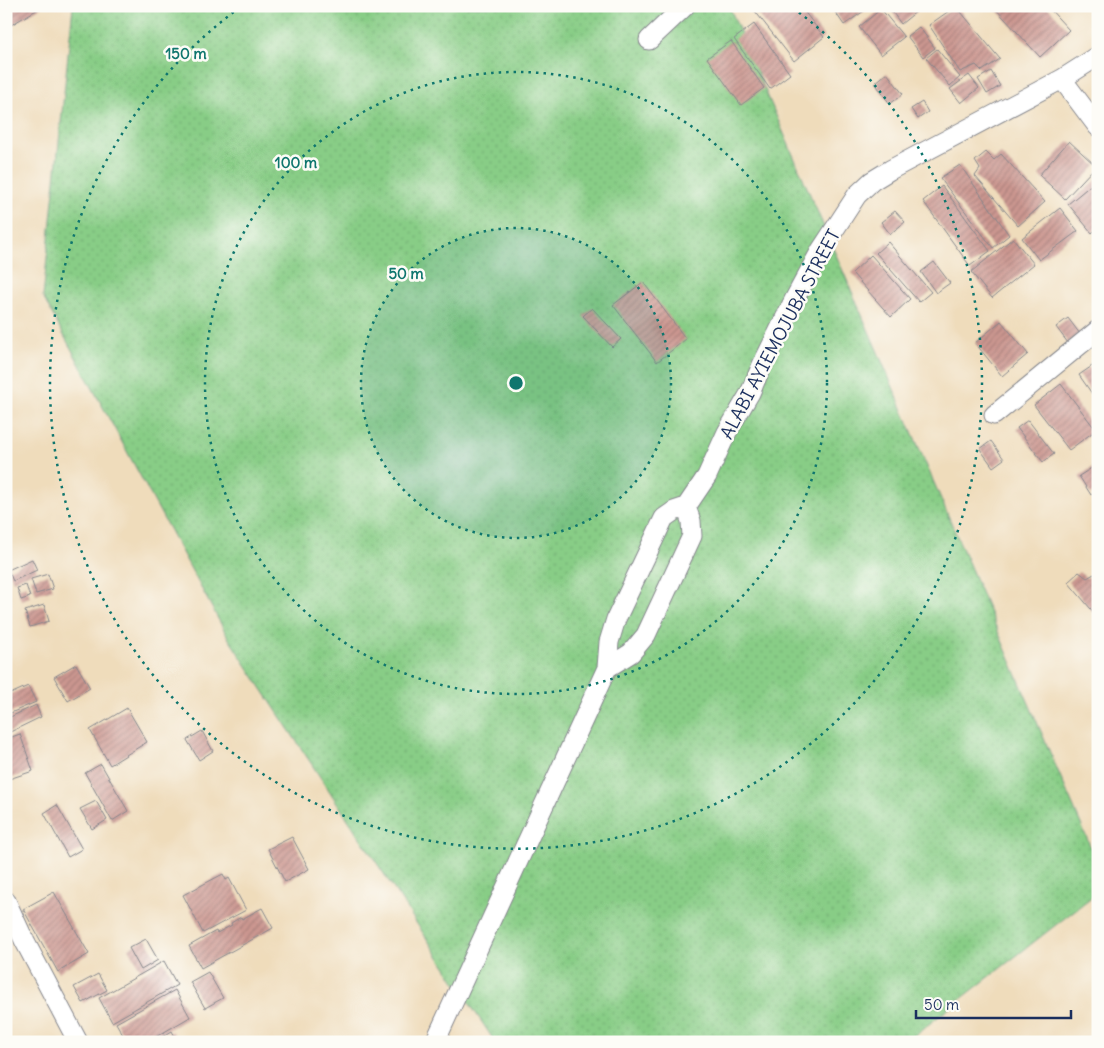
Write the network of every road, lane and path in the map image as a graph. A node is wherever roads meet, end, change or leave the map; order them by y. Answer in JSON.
{"nodes":[{"id":1,"x":685,"y":6,"type":"edge"},
{"id":2,"x":649,"y":40,"type":"dead end"},
{"id":3,"x":1098,"y":56,"type":"edge"},
{"id":4,"x":1062,"y":79,"type":"junction"},
{"id":5,"x":1098,"y":127,"type":"edge"},
{"id":6,"x":1098,"y":330,"type":"edge"},
{"id":7,"x":994,"y":416,"type":"dead end"},
{"id":8,"x":686,"y":508,"type":"junction"},
{"id":9,"x":607,"y":668,"type":"junction"},
{"id":10,"x":6,"y":901,"type":"edge"},
{"id":11,"x":78,"y":1042,"type":"edge"},
{"id":12,"x":435,"y":1042,"type":"edge"}],
"edges":[{"from":1,"to":2,"type":"street"},
{"from":3,"to":4,"type":"street","name":"ALABI AYIEMOJUBA STREET"},
{"from":4,"to":5,"type":"street"},
{"from":4,"to":8,"type":"street","name":"ALABI AYIEMOJUBA STREET"},
{"from":6,"to":7,"type":"street"},
{"from":8,"to":9,"type":"street"},
{"from":8,"to":9,"type":"street"},
{"from":9,"to":12,"type":"street"},
{"from":10,"to":11,"type":"street"}]}
